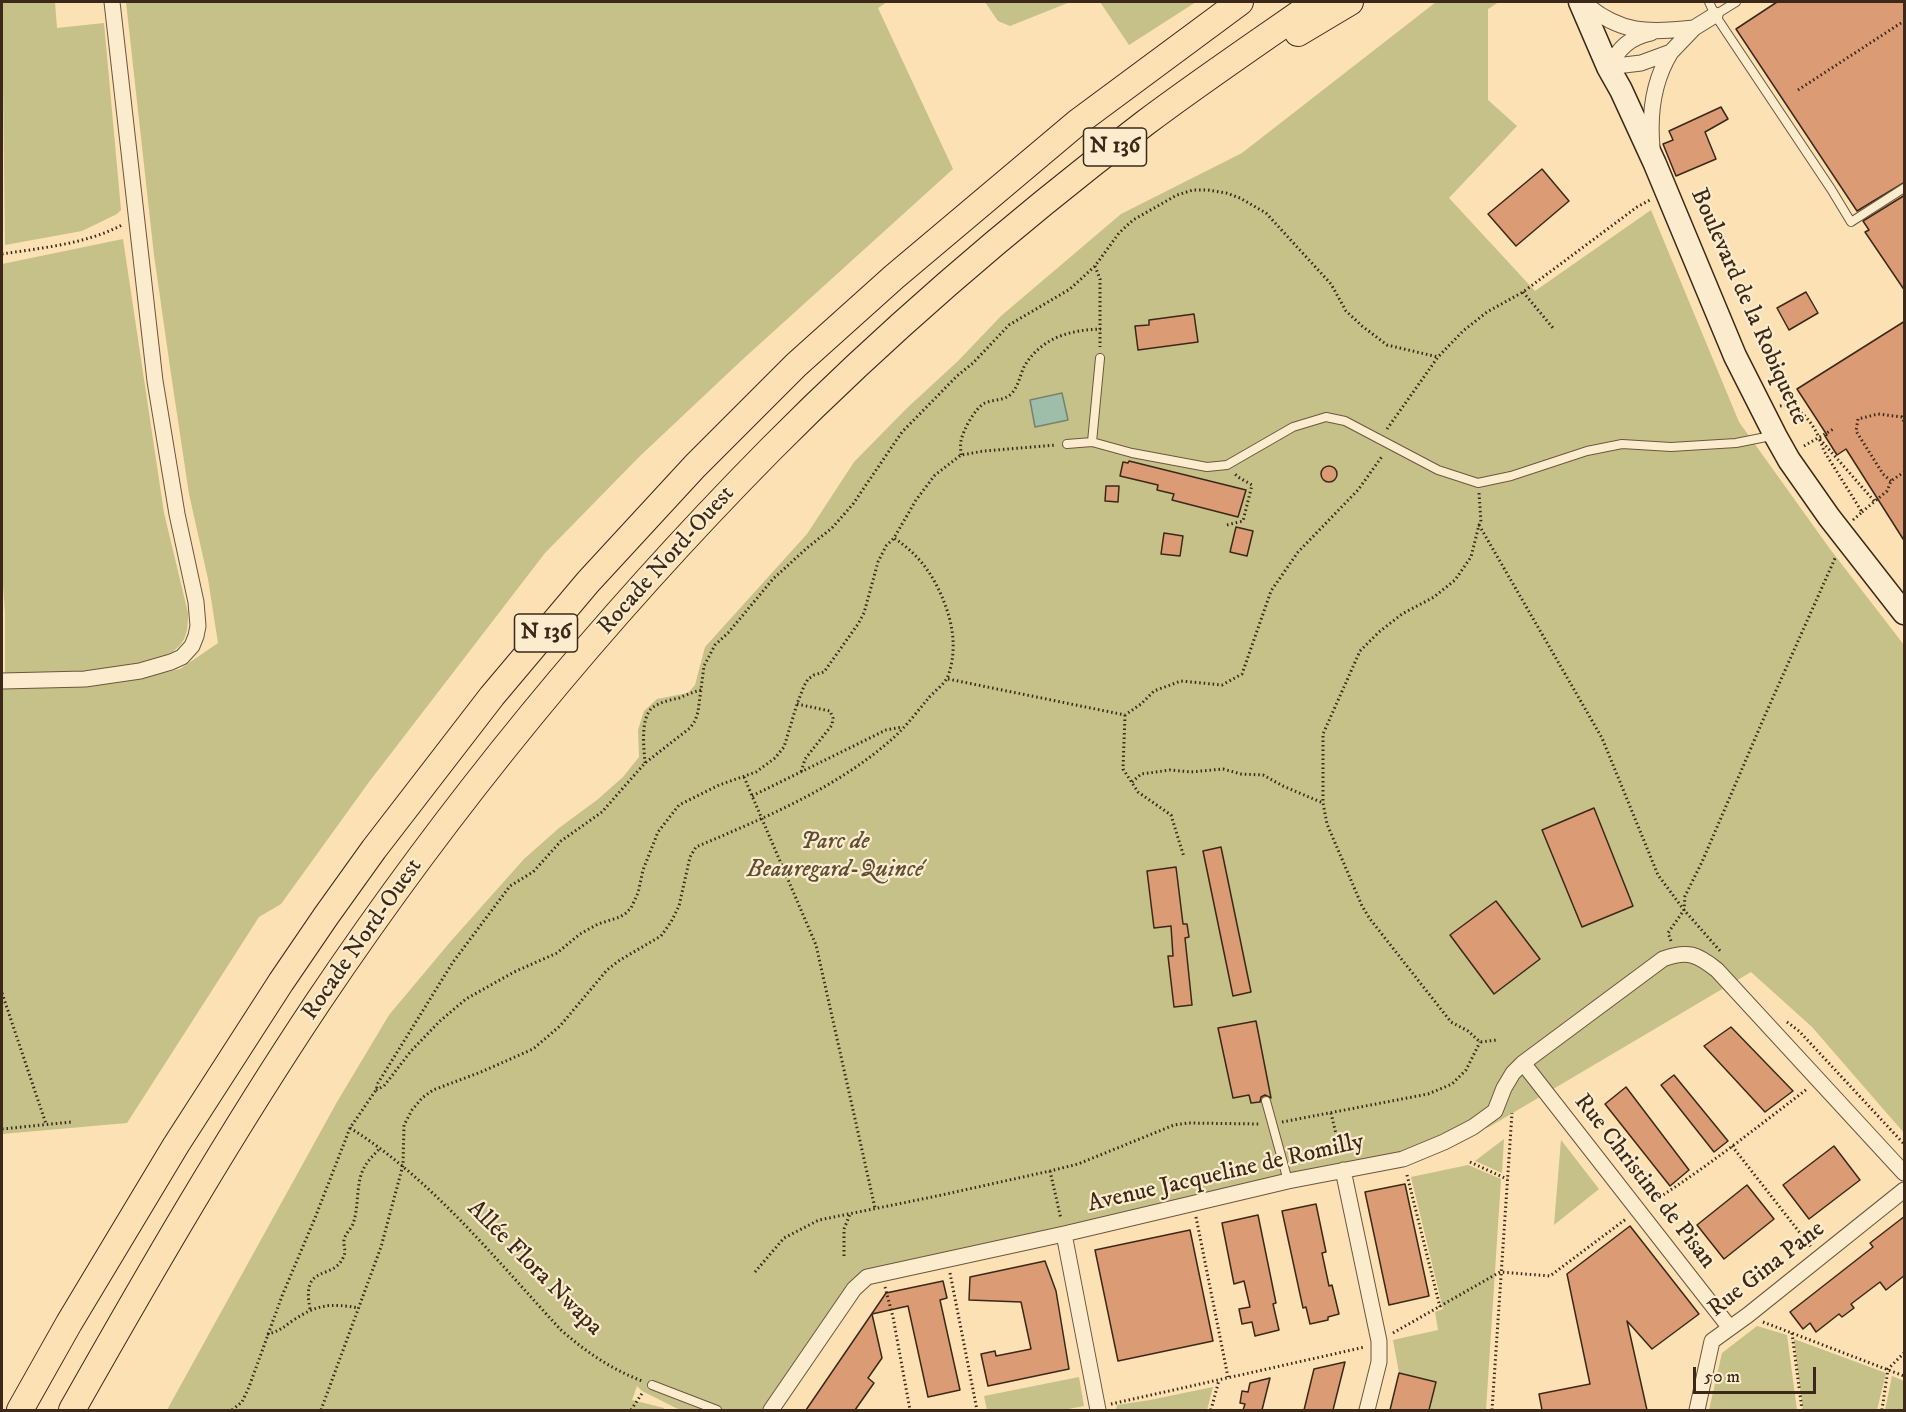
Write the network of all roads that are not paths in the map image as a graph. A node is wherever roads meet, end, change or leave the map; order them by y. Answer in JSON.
{"nodes":[{"id":1,"x":112,"y":2,"type":"edge"},
{"id":2,"x":1240,"y":2,"type":"edge"},
{"id":3,"x":1316,"y":2,"type":"edge"},
{"id":4,"x":1350,"y":2,"type":"edge"},
{"id":5,"x":1581,"y":2,"type":"edge"},
{"id":6,"x":1736,"y":2,"type":"edge"},
{"id":7,"x":1712,"y":8,"type":"edge"},
{"id":8,"x":1694,"y":28,"type":"junction"},
{"id":9,"x":1652,"y":32,"type":"junction"},
{"id":10,"x":1671,"y":52,"type":"junction"},
{"id":11,"x":1608,"y":67,"type":"junction"},
{"id":12,"x":1191,"y":89,"type":"junction"},
{"id":13,"x":1654,"y":162,"type":"junction"},
{"id":14,"x":1905,"y":189,"type":"edge"},
{"id":15,"x":1100,"y":358,"type":"road end"},
{"id":16,"x":1774,"y":435,"type":"junction"},
{"id":17,"x":1092,"y":442,"type":"junction"},
{"id":18,"x":1067,"y":444,"type":"road end"},
{"id":19,"x":1905,"y":613,"type":"edge"},
{"id":20,"x":2,"y":681,"type":"edge"},
{"id":21,"x":1523,"y":1063,"type":"junction"},
{"id":22,"x":1266,"y":1101,"type":"dead end"},
{"id":23,"x":1343,"y":1170,"type":"junction"},
{"id":24,"x":1905,"y":1173,"type":"edge"},
{"id":25,"x":1288,"y":1181,"type":"junction"},
{"id":26,"x":1905,"y":1190,"type":"edge"},
{"id":27,"x":1064,"y":1234,"type":"junction"},
{"id":28,"x":1730,"y":1328,"type":"junction"},
{"id":29,"x":650,"y":1384,"type":"road end"},
{"id":30,"x":20,"y":1410,"type":"edge"},
{"id":31,"x":72,"y":1410,"type":"edge"},
{"id":32,"x":717,"y":1410,"type":"edge"},
{"id":33,"x":771,"y":1410,"type":"edge"},
{"id":34,"x":1099,"y":1410,"type":"edge"},
{"id":35,"x":1367,"y":1410,"type":"edge"},
{"id":36,"x":1697,"y":1410,"type":"edge"}],
"edges":[{"from":1,"to":20,"type":"street"},
{"from":2,"to":30,"type":"highway","name":"Rocade Nord-Ouest","number":"N 136"},
{"from":3,"to":12,"type":"highway","name":"Rocade Nord-Ouest","number":"N 136"},
{"from":4,"to":12,"type":"highway"},
{"from":5,"to":9,"type":"street"},
{"from":5,"to":11,"type":"main road","name":"Boulevard de la Robiquette"},
{"from":6,"to":7,"type":"lane"},
{"from":7,"to":8,"type":"street"},
{"from":7,"to":14,"type":"lane"},
{"from":8,"to":9,"type":"street"},
{"from":8,"to":10,"type":"street"},
{"from":9,"to":11,"type":"street"},
{"from":10,"to":11,"type":"street"},
{"from":10,"to":13,"type":"street"},
{"from":11,"to":13,"type":"main road","name":"Boulevard de la Robiquette"},
{"from":12,"to":31,"type":"highway","name":"Rocade Nord-Ouest","number":"N 136"},
{"from":13,"to":16,"type":"main road","name":"Boulevard de la Robiquette"},
{"from":15,"to":17,"type":"lane"},
{"from":16,"to":17,"type":"lane"},
{"from":16,"to":19,"type":"main road","name":"Boulevard de la Robiquette"},
{"from":17,"to":18,"type":"lane"},
{"from":21,"to":23,"type":"street","name":"Avenue Jacqueline de Romilly"},
{"from":21,"to":24,"type":"street","name":"Avenue Jacqueline de Romilly"},
{"from":21,"to":28,"type":"street","name":"Rue Christine de Pisan"},
{"from":22,"to":25,"type":"lane"},
{"from":23,"to":25,"type":"street","name":"Avenue Jacqueline de Romilly"},
{"from":23,"to":35,"type":"street"},
{"from":25,"to":27,"type":"street","name":"Avenue Jacqueline de Romilly"},
{"from":26,"to":28,"type":"street","name":"Rue Gina Pane"},
{"from":27,"to":33,"type":"street","name":"Avenue Jacqueline de Romilly"},
{"from":27,"to":34,"type":"street"},
{"from":28,"to":36,"type":"street","name":"Rue Gina Pane"},
{"from":29,"to":32,"type":"lane"}]}
